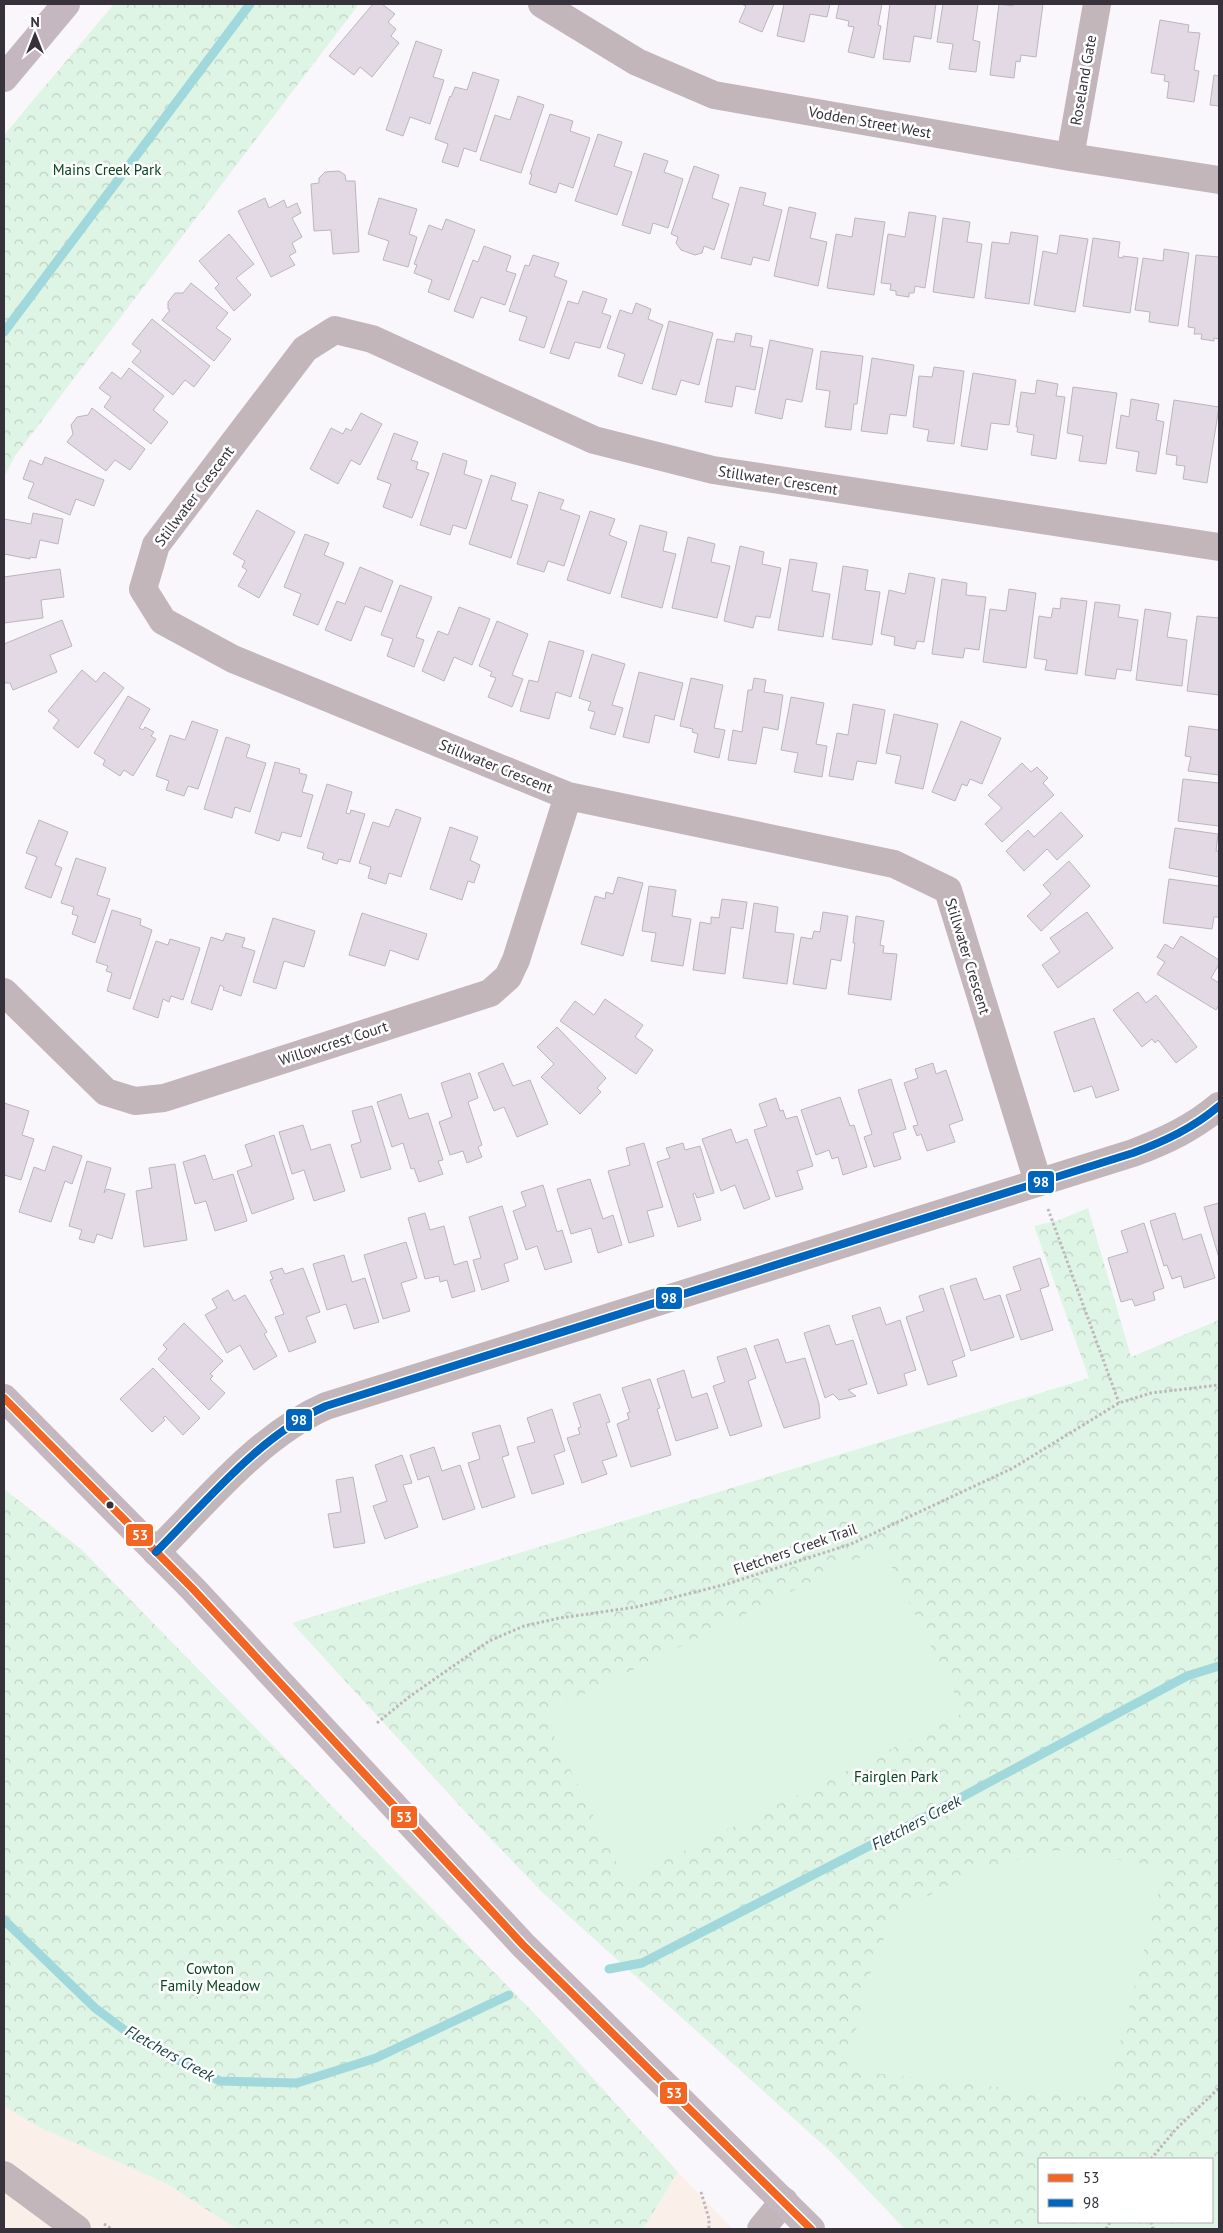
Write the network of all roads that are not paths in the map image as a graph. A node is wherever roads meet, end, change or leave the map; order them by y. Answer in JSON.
{"nodes":[{"id":1,"x":66,"y":4,"type":"edge"},
{"id":2,"x":542,"y":4,"type":"edge"},
{"id":3,"x":1097,"y":4,"type":"edge"},
{"id":4,"x":4,"y":78,"type":"edge"},
{"id":5,"x":1070,"y":157,"type":"junction"},
{"id":6,"x":1219,"y":180,"type":"edge"},
{"id":7,"x":1219,"y":547,"type":"edge"},
{"id":8,"x":568,"y":796,"type":"junction"},
{"id":9,"x":4,"y":992,"type":"edge"},
{"id":10,"x":1219,"y":1106,"type":"edge"},
{"id":11,"x":1042,"y":1192,"type":"junction"},
{"id":12,"x":4,"y":1398,"type":"edge"},
{"id":13,"x":156,"y":1552,"type":"junction"},
{"id":14,"x":4,"y":2176,"type":"edge"},
{"id":15,"x":784,"y":2201,"type":"junction"},
{"id":16,"x":77,"y":2229,"type":"edge"},
{"id":17,"x":761,"y":2229,"type":"edge"},
{"id":18,"x":811,"y":2229,"type":"edge"}],
"edges":[{"from":1,"to":4,"type":"main road"},
{"from":2,"to":5,"type":"street","name":"Vodden Street West"},
{"from":3,"to":5,"type":"street","name":"Roseland Gate"},
{"from":5,"to":6,"type":"street","name":"Vodden Street West"},
{"from":7,"to":8,"type":"street","name":"Stillwater Crescent"},
{"from":8,"to":9,"type":"street","name":"Willowcrest Court"},
{"from":8,"to":11,"type":"street","name":"Stillwater Crescent"},
{"from":10,"to":11,"type":"street"},
{"from":11,"to":13,"type":"street"},
{"from":12,"to":13,"type":"main road"},
{"from":13,"to":15,"type":"main road"},
{"from":14,"to":16,"type":"street"},
{"from":15,"to":17,"type":"street"},
{"from":15,"to":18,"type":"main road"}]}
